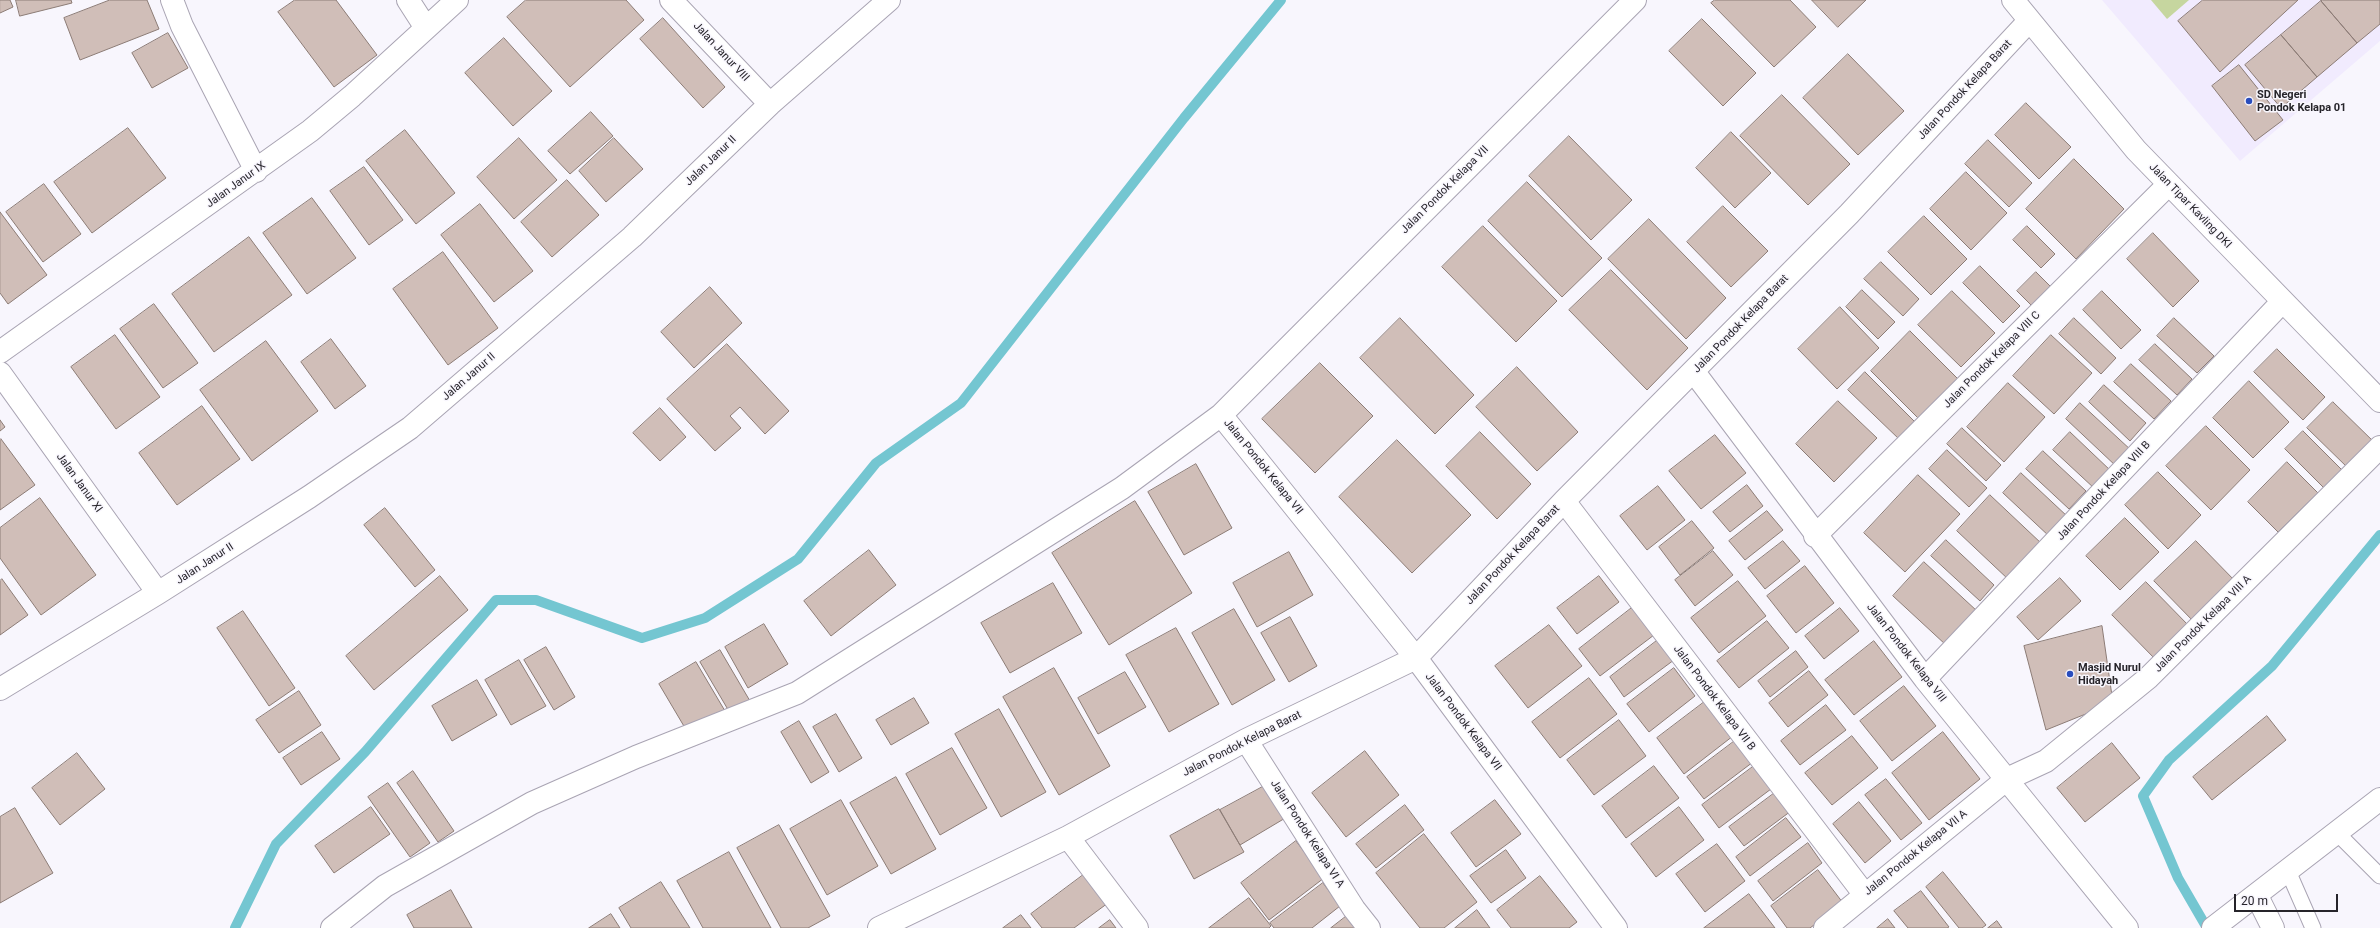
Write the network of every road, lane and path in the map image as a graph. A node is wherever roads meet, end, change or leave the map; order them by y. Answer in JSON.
{"nodes":[{"id":1,"x":172,"y":0,"type":"edge"},
{"id":2,"x":408,"y":0,"type":"edge"},
{"id":3,"x":458,"y":0,"type":"edge"},
{"id":4,"x":671,"y":0,"type":"edge"},
{"id":5,"x":889,"y":0,"type":"edge"},
{"id":6,"x":1635,"y":0,"type":"edge"},
{"id":7,"x":2013,"y":0,"type":"edge"},
{"id":8,"x":2029,"y":21,"type":"junction"},
{"id":9,"x":426,"y":28,"type":"junction"},
{"id":10,"x":770,"y":104,"type":"junction"},
{"id":11,"x":256,"y":171,"type":"junction"},
{"id":12,"x":2169,"y":184,"type":"junction"},
{"id":13,"x":2282,"y":302,"type":"junction"},
{"id":14,"x":0,"y":352,"type":"edge"},
{"id":15,"x":1694,"y":372,"type":"junction"},
{"id":16,"x":0,"y":373,"type":"edge"},
{"id":17,"x":2380,"y":401,"type":"edge"},
{"id":18,"x":1221,"y":415,"type":"junction"},
{"id":19,"x":2380,"y":446,"type":"edge"},
{"id":20,"x":1564,"y":501,"type":"junction"},
{"id":21,"x":1815,"y":536,"type":"junction"},
{"id":22,"x":158,"y":594,"type":"junction"},
{"id":23,"x":1416,"y":658,"type":"junction"},
{"id":24,"x":1925,"y":679,"type":"junction"},
{"id":25,"x":0,"y":689,"type":"edge"},
{"id":26,"x":1246,"y":740,"type":"junction"},
{"id":27,"x":2007,"y":779,"type":"junction"},
{"id":28,"x":2380,"y":799,"type":"edge"},
{"id":29,"x":2337,"y":833,"type":"junction"},
{"id":30,"x":1068,"y":838,"type":"junction"},
{"id":31,"x":2288,"y":871,"type":"junction"},
{"id":32,"x":2380,"y":876,"type":"edge"},
{"id":33,"x":1865,"y":895,"type":"junction"},
{"id":34,"x":2253,"y":898,"type":"junction"},
{"id":35,"x":906,"y":922,"type":"edge"},
{"id":36,"x":332,"y":928,"type":"edge"},
{"id":37,"x":879,"y":928,"type":"edge"},
{"id":38,"x":1137,"y":928,"type":"edge"},
{"id":39,"x":1369,"y":928,"type":"edge"},
{"id":40,"x":1616,"y":928,"type":"edge"},
{"id":41,"x":1825,"y":928,"type":"edge"},
{"id":42,"x":2127,"y":928,"type":"edge"},
{"id":43,"x":2213,"y":928,"type":"edge"},
{"id":44,"x":2272,"y":928,"type":"edge"},
{"id":45,"x":2313,"y":928,"type":"edge"}],
"edges":[{"from":1,"to":11,"type":"street"},
{"from":2,"to":9,"type":"street"},
{"from":3,"to":9,"type":"street","name":"Jalan Janur IX"},
{"from":4,"to":10,"type":"street","name":"Jalan Janur VIII"},
{"from":5,"to":10,"type":"street","name":"Jalan Janur II"},
{"from":6,"to":18,"type":"street","name":"Jalan Pondok Kelapa VII"},
{"from":7,"to":8,"type":"street","name":"Jalan Tipar Kavling DKI"},
{"from":8,"to":12,"type":"street","name":"Jalan Tipar Kavling DKI"},
{"from":8,"to":15,"type":"street","name":"Jalan Pondok Kelapa Barat"},
{"from":9,"to":11,"type":"street","name":"Jalan Janur IX"},
{"from":10,"to":22,"type":"street","name":"Jalan Janur II"},
{"from":11,"to":14,"type":"street","name":"Jalan Janur IX"},
{"from":12,"to":13,"type":"street","name":"Jalan Tipar Kavling DKI"},
{"from":12,"to":21,"type":"street","name":"Jalan Pondok Kelapa VIII C"},
{"from":13,"to":17,"type":"street","name":"Jalan Tipar Kavling DKI"},
{"from":13,"to":24,"type":"street","name":"Jalan Pondok Kelapa VIII B"},
{"from":15,"to":20,"type":"street","name":"Jalan Pondok Kelapa Barat"},
{"from":15,"to":21,"type":"street","name":"Jalan Pondok Kelapa VIII"},
{"from":16,"to":22,"type":"street","name":"Jalan Janur XI"},
{"from":18,"to":23,"type":"street","name":"Jalan Pondok Kelapa VII"},
{"from":18,"to":36,"type":"street"},
{"from":19,"to":27,"type":"street","name":"Jalan Pondok Kelapa VIII A"},
{"from":20,"to":23,"type":"street","name":"Jalan Pondok Kelapa Barat"},
{"from":20,"to":33,"type":"street","name":"Jalan Pondok Kelapa VII B"},
{"from":21,"to":24,"type":"street","name":"Jalan Pondok Kelapa VIII"},
{"from":22,"to":25,"type":"street","name":"Jalan Janur II"},
{"from":23,"to":26,"type":"street","name":"Jalan Pondok Kelapa Barat"},
{"from":23,"to":40,"type":"street","name":"Jalan Pondok Kelapa VII"},
{"from":24,"to":27,"type":"street","name":"Jalan Pondok Kelapa VIII"},
{"from":26,"to":30,"type":"street","name":"Jalan Pondok Kelapa Barat"},
{"from":26,"to":39,"type":"street","name":"Jalan Pondok Kelapa VI A"},
{"from":27,"to":33,"type":"street","name":"Jalan Pondok Kelapa VII A"},
{"from":27,"to":42,"type":"street","name":"Jalan Pondok Kelapa VIII"},
{"from":28,"to":29,"type":"street"},
{"from":29,"to":31,"type":"street"},
{"from":29,"to":32,"type":"lane"},
{"from":30,"to":35,"type":"street","name":"Jalan Pondok Kelapa Barat"},
{"from":30,"to":38,"type":"street"},
{"from":31,"to":34,"type":"street"},
{"from":31,"to":45,"type":"lane"},
{"from":33,"to":41,"type":"street","name":"Jalan Pondok Kelapa VII A"},
{"from":34,"to":43,"type":"street"},
{"from":34,"to":44,"type":"street"},
{"from":35,"to":37,"type":"street","name":"Jalan Pondok Kelapa Barat"}]}
